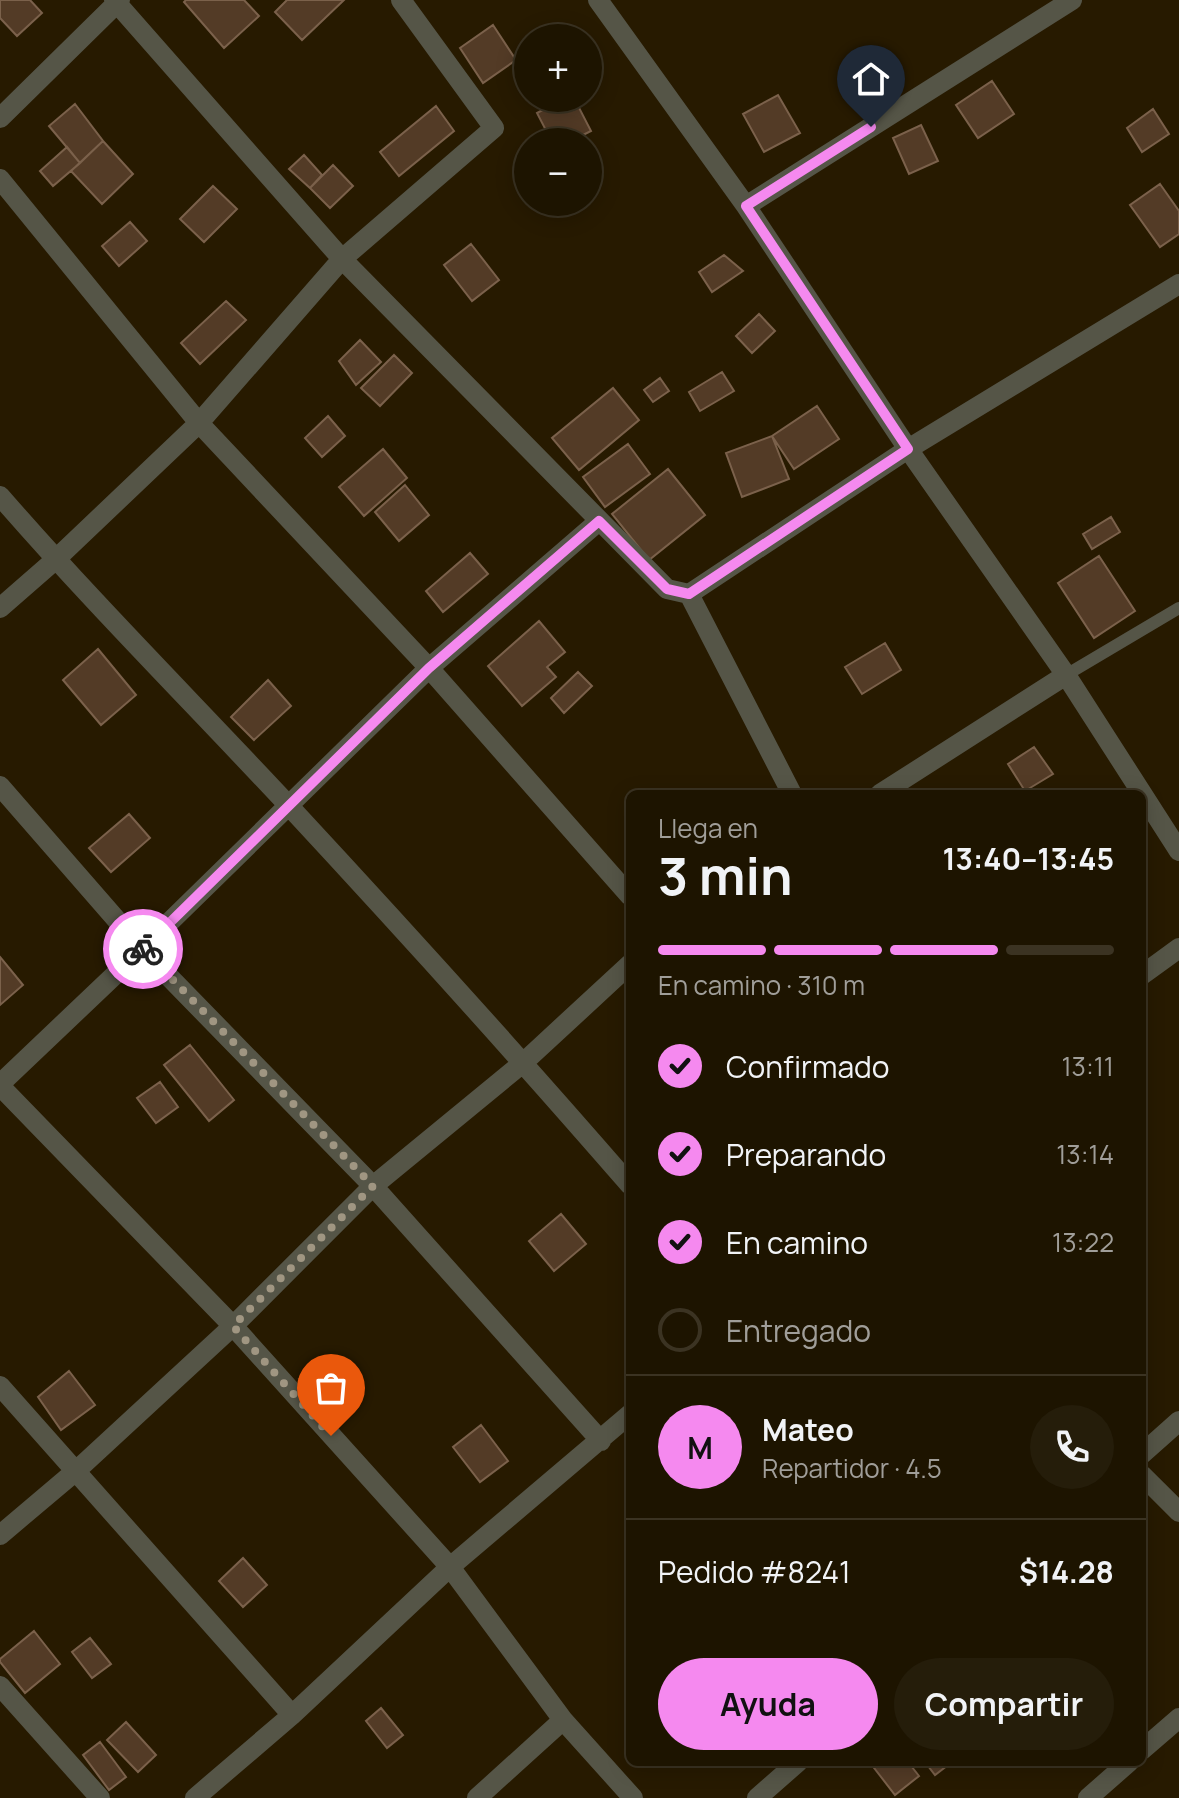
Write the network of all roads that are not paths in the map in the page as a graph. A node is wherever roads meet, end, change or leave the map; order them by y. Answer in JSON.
{"nodes":[{"id":1,"x":401,"y":0,"type":"edge"},
{"id":2,"x":598,"y":0,"type":"edge"},
{"id":3,"x":1072,"y":0,"type":"edge"},
{"id":4,"x":117,"y":1,"type":"edge"},
{"id":5,"x":0,"y":118,"type":"edge"},
{"id":6,"x":0,"y":179,"type":"edge"},
{"id":7,"x":746,"y":206,"type":"junction"},
{"id":8,"x":342,"y":259,"type":"junction"},
{"id":9,"x":1179,"y":284,"type":"edge"},
{"id":10,"x":199,"y":423,"type":"junction"},
{"id":11,"x":908,"y":449,"type":"junction"},
{"id":12,"x":0,"y":496,"type":"edge"},
{"id":13,"x":599,"y":521,"type":"junction"},
{"id":14,"x":55,"y":560,"type":"junction"},
{"id":15,"x":689,"y":594,"type":"junction"},
{"id":16,"x":0,"y":608,"type":"edge"},
{"id":17,"x":1179,"y":608,"type":"edge"},
{"id":18,"x":429,"y":668,"type":"junction"},
{"id":19,"x":1066,"y":675,"type":"junction"},
{"id":20,"x":0,"y":786,"type":"edge"},
{"id":21,"x":790,"y":790,"type":"edge"},
{"id":22,"x":886,"y":790,"type":"edge"},
{"id":23,"x":1140,"y":790,"type":"edge"},
{"id":24,"x":1146,"y":800,"type":"edge"},
{"id":25,"x":288,"y":805,"type":"junction"},
{"id":26,"x":1179,"y":851,"type":"edge"},
{"id":27,"x":626,"y":891,"type":"edge"},
{"id":28,"x":1179,"y":948,"type":"edge"},
{"id":29,"x":142,"y":949,"type":"junction"},
{"id":30,"x":626,"y":968,"type":"edge"},
{"id":31,"x":1146,"y":972,"type":"edge"},
{"id":32,"x":524,"y":1062,"type":"junction"},
{"id":33,"x":0,"y":1085,"type":"edge"},
{"id":34,"x":626,"y":1180,"type":"edge"},
{"id":35,"x":373,"y":1186,"type":"junction"},
{"id":36,"x":233,"y":1326,"type":"junction"},
{"id":37,"x":0,"y":1386,"type":"edge"},
{"id":38,"x":626,"y":1418,"type":"edge"},
{"id":39,"x":1179,"y":1421,"type":"edge"},
{"id":40,"x":601,"y":1441,"type":"junction"},
{"id":41,"x":1146,"y":1450,"type":"edge"},
{"id":42,"x":77,"y":1470,"type":"junction"},
{"id":43,"x":1146,"y":1479,"type":"edge"},
{"id":44,"x":1179,"y":1512,"type":"edge"},
{"id":45,"x":0,"y":1535,"type":"edge"},
{"id":46,"x":450,"y":1567,"type":"junction"},
{"id":47,"x":0,"y":1686,"type":"edge"},
{"id":48,"x":292,"y":1715,"type":"junction"},
{"id":49,"x":1179,"y":1718,"type":"edge"},
{"id":50,"x":563,"y":1720,"type":"junction"},
{"id":51,"x":1146,"y":1747,"type":"edge"},
{"id":52,"x":793,"y":1766,"type":"edge"},
{"id":53,"x":1124,"y":1766,"type":"edge"},
{"id":54,"x":100,"y":1798,"type":"edge"},
{"id":55,"x":195,"y":1798,"type":"edge"},
{"id":56,"x":477,"y":1798,"type":"edge"},
{"id":57,"x":633,"y":1798,"type":"edge"},
{"id":58,"x":757,"y":1798,"type":"edge"},
{"id":59,"x":1088,"y":1798,"type":"edge"}],
"edges":[{"from":1,"to":8,"type":"street"},
{"from":2,"to":7,"type":"street"},
{"from":3,"to":7,"type":"street"},
{"from":4,"to":5,"type":"street"},
{"from":4,"to":8,"type":"street"},
{"from":6,"to":10,"type":"street"},
{"from":7,"to":11,"type":"street"},
{"from":8,"to":10,"type":"street"},
{"from":8,"to":13,"type":"street"},
{"from":9,"to":11,"type":"street"},
{"from":10,"to":14,"type":"street"},
{"from":10,"to":18,"type":"street"},
{"from":11,"to":15,"type":"street"},
{"from":11,"to":19,"type":"street"},
{"from":12,"to":14,"type":"street"},
{"from":13,"to":15,"type":"street"},
{"from":13,"to":18,"type":"street"},
{"from":14,"to":16,"type":"street"},
{"from":14,"to":25,"type":"street"},
{"from":15,"to":21,"type":"street"},
{"from":17,"to":19,"type":"lane"},
{"from":18,"to":25,"type":"street"},
{"from":18,"to":27,"type":"street"},
{"from":19,"to":22,"type":"street"},
{"from":19,"to":23,"type":"street"},
{"from":20,"to":29,"type":"street"},
{"from":24,"to":26,"type":"street"},
{"from":25,"to":29,"type":"street"},
{"from":25,"to":32,"type":"street"},
{"from":28,"to":31,"type":"street"},
{"from":29,"to":33,"type":"street"},
{"from":29,"to":35,"type":"street"},
{"from":30,"to":32,"type":"street"},
{"from":32,"to":34,"type":"street"},
{"from":32,"to":35,"type":"street"},
{"from":33,"to":36,"type":"street"},
{"from":35,"to":36,"type":"street"},
{"from":35,"to":40,"type":"street"},
{"from":36,"to":42,"type":"street"},
{"from":36,"to":46,"type":"street"},
{"from":37,"to":42,"type":"street"},
{"from":38,"to":40,"type":"street"},
{"from":39,"to":41,"type":"street"},
{"from":40,"to":46,"type":"street"},
{"from":42,"to":45,"type":"street"},
{"from":42,"to":48,"type":"street"},
{"from":43,"to":44,"type":"street"},
{"from":46,"to":48,"type":"street"},
{"from":46,"to":50,"type":"street"},
{"from":47,"to":54,"type":"street"},
{"from":48,"to":55,"type":"street"},
{"from":49,"to":51,"type":"street"},
{"from":50,"to":56,"type":"street"},
{"from":50,"to":57,"type":"street"},
{"from":52,"to":58,"type":"street"},
{"from":53,"to":59,"type":"street"}]}
